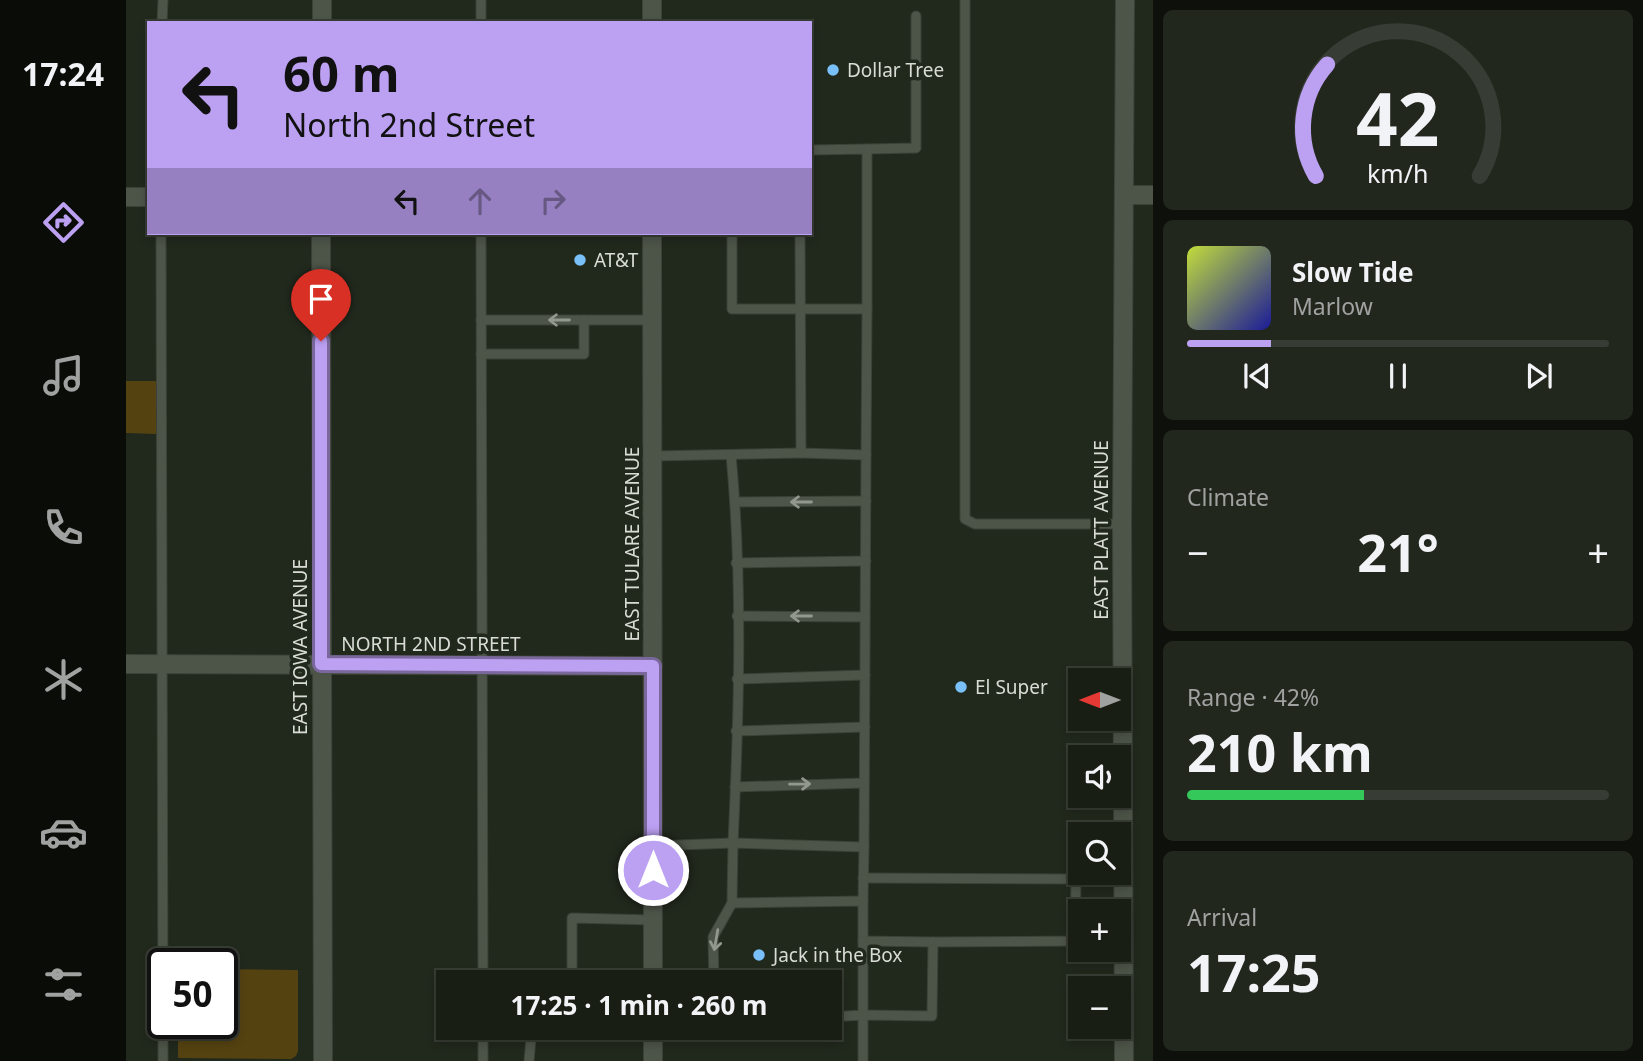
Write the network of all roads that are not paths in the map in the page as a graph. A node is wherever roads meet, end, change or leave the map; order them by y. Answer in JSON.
{"nodes":[{"id":1,"x":163,"y":0,"type":"edge"},
{"id":2,"x":322,"y":0,"type":"edge"},
{"id":3,"x":481,"y":0,"type":"edge"},
{"id":4,"x":652,"y":0,"type":"edge"},
{"id":5,"x":965,"y":0,"type":"edge"},
{"id":6,"x":1125,"y":0,"type":"edge"},
{"id":7,"x":916,"y":16,"type":"dead end"},
{"id":8,"x":162,"y":21,"type":"edge"},
{"id":9,"x":322,"y":21,"type":"edge"},
{"id":10,"x":481,"y":21,"type":"edge"},
{"id":11,"x":652,"y":21,"type":"edge"},
{"id":12,"x":867,"y":149,"type":"junction"},
{"id":13,"x":812,"y":150,"type":"edge"},
{"id":14,"x":1124,"y":195,"type":"junction"},
{"id":15,"x":1153,"y":195,"type":"edge"},
{"id":16,"x":126,"y":197,"type":"edge"},
{"id":17,"x":147,"y":197,"type":"edge"},
{"id":18,"x":161,"y":235,"type":"edge"},
{"id":19,"x":321,"y":235,"type":"edge"},
{"id":20,"x":481,"y":235,"type":"edge"},
{"id":21,"x":652,"y":235,"type":"edge"},
{"id":22,"x":732,"y":235,"type":"edge"},
{"id":23,"x":800,"y":235,"type":"edge"},
{"id":24,"x":800,"y":309,"type":"junction"},
{"id":25,"x":867,"y":309,"type":"junction"},
{"id":26,"x":481,"y":320,"type":"junction"},
{"id":27,"x":584,"y":320,"type":"junction"},
{"id":28,"x":652,"y":320,"type":"junction"},
{"id":29,"x":481,"y":354,"type":"junction"},
{"id":30,"x":801,"y":453,"type":"junction"},
{"id":31,"x":866,"y":454,"type":"junction"},
{"id":32,"x":731,"y":455,"type":"junction"},
{"id":33,"x":653,"y":457,"type":"junction"},
{"id":34,"x":866,"y":501,"type":"junction"},
{"id":35,"x":735,"y":502,"type":"junction"},
{"id":36,"x":1122,"y":524,"type":"junction"},
{"id":37,"x":866,"y":561,"type":"junction"},
{"id":38,"x":736,"y":563,"type":"junction"},
{"id":39,"x":737,"y":616,"type":"junction"},
{"id":40,"x":865,"y":617,"type":"junction"},
{"id":41,"x":161,"y":663,"type":"junction"},
{"id":42,"x":126,"y":664,"type":"edge"},
{"id":43,"x":321,"y":664,"type":"junction"},
{"id":44,"x":481,"y":665,"type":"junction"},
{"id":45,"x":653,"y":666,"type":"junction"},
{"id":46,"x":865,"y":675,"type":"junction"},
{"id":47,"x":737,"y":679,"type":"junction"},
{"id":48,"x":864,"y":727,"type":"junction"},
{"id":49,"x":736,"y":731,"type":"junction"},
{"id":50,"x":864,"y":783,"type":"junction"},
{"id":51,"x":735,"y":787,"type":"junction"},
{"id":52,"x":733,"y":843,"type":"junction"},
{"id":53,"x":653,"y":846,"type":"junction"},
{"id":54,"x":864,"y":847,"type":"junction"},
{"id":55,"x":863,"y":878,"type":"junction"},
{"id":56,"x":863,"y":901,"type":"junction"},
{"id":57,"x":732,"y":903,"type":"junction"},
{"id":58,"x":653,"y":920,"type":"junction"},
{"id":59,"x":863,"y":941,"type":"junction"},
{"id":60,"x":933,"y":942,"type":"junction"},
{"id":61,"x":163,"y":948,"type":"edge"},
{"id":62,"x":483,"y":970,"type":"edge"},
{"id":63,"x":572,"y":970,"type":"edge"},
{"id":64,"x":653,"y":970,"type":"edge"},
{"id":65,"x":714,"y":970,"type":"edge"},
{"id":66,"x":863,"y":1015,"type":"junction"},
{"id":67,"x":842,"y":1016,"type":"edge"},
{"id":68,"x":163,"y":1039,"type":"edge"},
{"id":69,"x":483,"y":1040,"type":"edge"},
{"id":70,"x":531,"y":1040,"type":"edge"},
{"id":71,"x":653,"y":1040,"type":"edge"},
{"id":72,"x":163,"y":1061,"type":"edge"},
{"id":73,"x":323,"y":1061,"type":"edge"},
{"id":74,"x":483,"y":1061,"type":"edge"},
{"id":75,"x":529,"y":1061,"type":"edge"},
{"id":76,"x":653,"y":1061,"type":"edge"},
{"id":77,"x":863,"y":1061,"type":"edge"},
{"id":78,"x":1124,"y":1061,"type":"edge"}],
"edges":[{"from":1,"to":8,"type":"lane"},
{"from":2,"to":9,"type":"street"},
{"from":3,"to":10,"type":"lane"},
{"from":4,"to":11,"type":"street"},
{"from":5,"to":36,"type":"lane"},
{"from":6,"to":14,"type":"street","name":"EAST PLATT AVENUE"},
{"from":7,"to":12,"type":"lane"},
{"from":12,"to":13,"type":"lane"},
{"from":12,"to":25,"type":"lane"},
{"from":14,"to":15,"type":"street"},
{"from":14,"to":36,"type":"street","name":"EAST PLATT AVENUE"},
{"from":16,"to":17,"type":"street"},
{"from":18,"to":41,"type":"lane"},
{"from":19,"to":43,"type":"street","name":"EAST IOWA AVENUE"},
{"from":20,"to":26,"type":"lane"},
{"from":21,"to":28,"type":"street","name":"EAST TULARE AVENUE"},
{"from":22,"to":24,"type":"lane"},
{"from":23,"to":24,"type":"lane"},
{"from":24,"to":25,"type":"lane"},
{"from":24,"to":30,"type":"lane"},
{"from":25,"to":31,"type":"lane"},
{"from":27,"to":26,"type":"lane","one_way":true},
{"from":26,"to":29,"type":"lane"},
{"from":27,"to":28,"type":"lane"},
{"from":27,"to":29,"type":"lane"},
{"from":28,"to":33,"type":"street","name":"EAST TULARE AVENUE"},
{"from":29,"to":44,"type":"lane"},
{"from":30,"to":31,"type":"lane"},
{"from":30,"to":32,"type":"lane"},
{"from":31,"to":34,"type":"lane"},
{"from":32,"to":33,"type":"lane"},
{"from":32,"to":35,"type":"lane"},
{"from":33,"to":45,"type":"street","name":"EAST TULARE AVENUE"},
{"from":34,"to":35,"type":"lane","one_way":true},
{"from":34,"to":37,"type":"lane"},
{"from":35,"to":38,"type":"lane"},
{"from":36,"to":78,"type":"street","name":"EAST PLATT AVENUE"},
{"from":37,"to":38,"type":"lane"},
{"from":37,"to":40,"type":"lane"},
{"from":38,"to":39,"type":"lane"},
{"from":40,"to":39,"type":"lane","one_way":true},
{"from":39,"to":47,"type":"lane"},
{"from":40,"to":46,"type":"lane"},
{"from":41,"to":42,"type":"street","name":"NORTH 2ND STREET"},
{"from":41,"to":43,"type":"street","name":"NORTH 2ND STREET"},
{"from":41,"to":61,"type":"lane"},
{"from":43,"to":44,"type":"street","name":"NORTH 2ND STREET"},
{"from":43,"to":73,"type":"street","name":"EAST IOWA AVENUE"},
{"from":44,"to":45,"type":"street","name":"NORTH 2ND STREET"},
{"from":44,"to":62,"type":"lane"},
{"from":45,"to":53,"type":"street","name":"EAST TULARE AVENUE"},
{"from":46,"to":47,"type":"lane"},
{"from":46,"to":48,"type":"lane"},
{"from":47,"to":49,"type":"lane"},
{"from":48,"to":49,"type":"lane"},
{"from":48,"to":50,"type":"lane"},
{"from":49,"to":51,"type":"lane"},
{"from":51,"to":50,"type":"lane","one_way":true},
{"from":50,"to":54,"type":"lane"},
{"from":51,"to":52,"type":"lane"},
{"from":52,"to":53,"type":"lane"},
{"from":52,"to":54,"type":"lane"},
{"from":52,"to":57,"type":"lane"},
{"from":53,"to":58,"type":"street","name":"EAST TULARE AVENUE"},
{"from":54,"to":55,"type":"lane"},
{"from":55,"to":56,"type":"lane"},
{"from":55,"to":60,"type":"lane"},
{"from":56,"to":57,"type":"lane"},
{"from":56,"to":59,"type":"lane"},
{"from":57,"to":65,"type":"lane","one_way":true},
{"from":58,"to":63,"type":"lane"},
{"from":58,"to":64,"type":"street","name":"EAST TULARE AVENUE"},
{"from":59,"to":60,"type":"lane"},
{"from":59,"to":66,"type":"lane"},
{"from":60,"to":66,"type":"lane"},
{"from":66,"to":67,"type":"lane"},
{"from":66,"to":77,"type":"lane"},
{"from":68,"to":72,"type":"lane"},
{"from":69,"to":74,"type":"lane"},
{"from":70,"to":75,"type":"lane"},
{"from":71,"to":76,"type":"street"}]}
